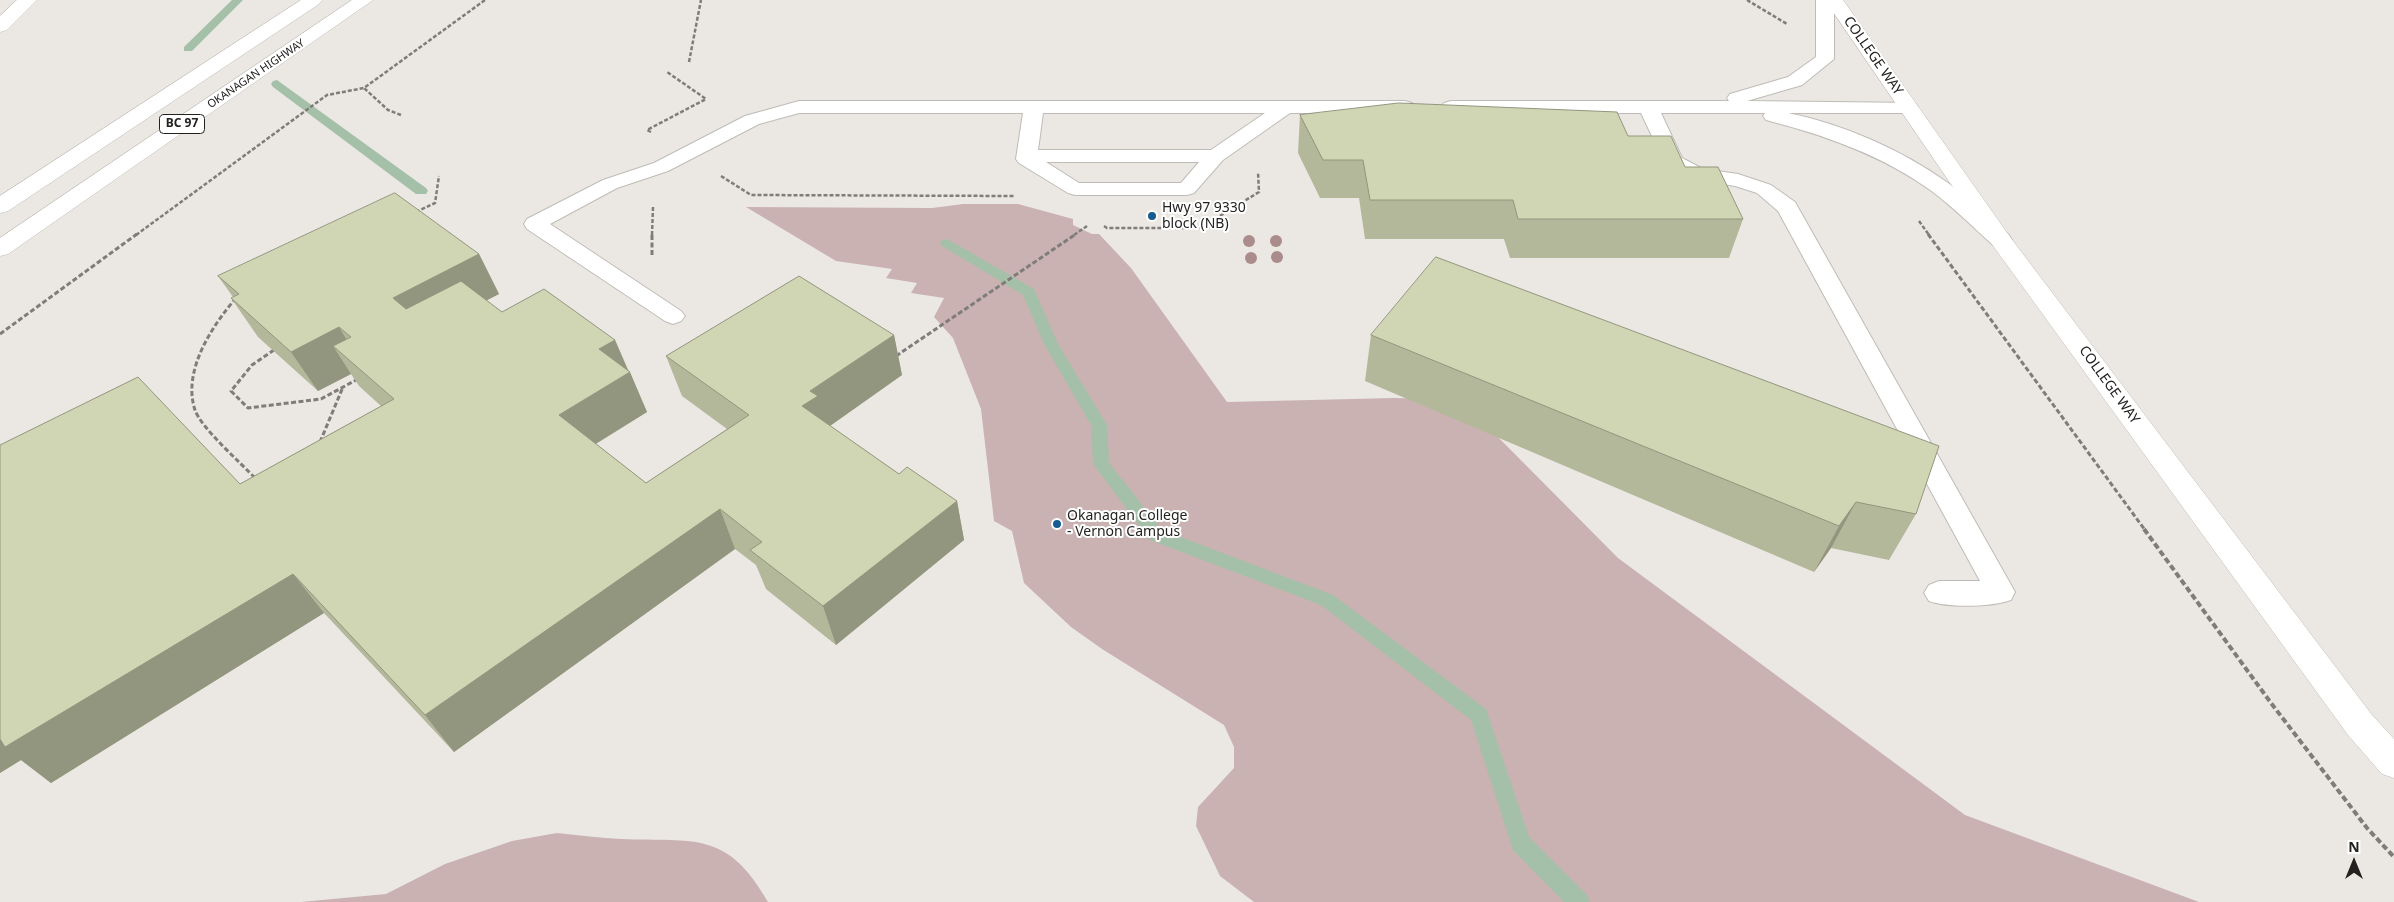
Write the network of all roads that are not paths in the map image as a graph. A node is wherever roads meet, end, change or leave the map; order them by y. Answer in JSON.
{"nodes":[{"id":1,"x":28,"y":0,"type":"edge"},
{"id":2,"x":313,"y":0,"type":"edge"},
{"id":3,"x":364,"y":0,"type":"edge"},
{"id":4,"x":1825,"y":0,"type":"edge"},
{"id":5,"x":1834,"y":0,"type":"edge"},
{"id":6,"x":0,"y":26,"type":"edge"},
{"id":7,"x":1034,"y":107,"type":"junction"},
{"id":8,"x":1286,"y":107,"type":"junction"},
{"id":9,"x":1648,"y":107,"type":"junction"},
{"id":10,"x":1703,"y":107,"type":"junction"},
{"id":11,"x":1908,"y":107,"type":"junction"},
{"id":12,"x":1027,"y":156,"type":"junction"},
{"id":13,"x":1216,"y":156,"type":"junction"},
{"id":14,"x":0,"y":206,"type":"edge"},
{"id":15,"x":2002,"y":242,"type":"junction"},
{"id":16,"x":0,"y":248,"type":"edge"},
{"id":17,"x":673,"y":316,"type":"dead end"},
{"id":18,"x":1939,"y":593,"type":"dead end"},
{"id":19,"x":2394,"y":763,"type":"edge"}],
"edges":[{"from":1,"to":6,"type":"main road"},
{"from":2,"to":14,"type":"main road","number":"BC 97"},
{"from":3,"to":16,"type":"main road","name":"OKANAGAN HIGHWAY","number":"BC 97"},
{"from":4,"to":10,"type":"lane"},
{"from":5,"to":11,"type":"main road","name":"COLLEGE WAY"},
{"from":7,"to":8,"type":"lane"},
{"from":7,"to":12,"type":"lane"},
{"from":7,"to":17,"type":"lane"},
{"from":8,"to":9,"type":"lane"},
{"from":8,"to":13,"type":"lane"},
{"from":9,"to":10,"type":"lane"},
{"from":9,"to":18,"type":"lane"},
{"from":10,"to":11,"type":"lane"},
{"from":10,"to":15,"type":"lane"},
{"from":11,"to":15,"type":"main road","name":"COLLEGE WAY"},
{"from":12,"to":13,"type":"lane"},
{"from":12,"to":13,"type":"lane"},
{"from":15,"to":19,"type":"main road","name":"COLLEGE WAY"}]}
